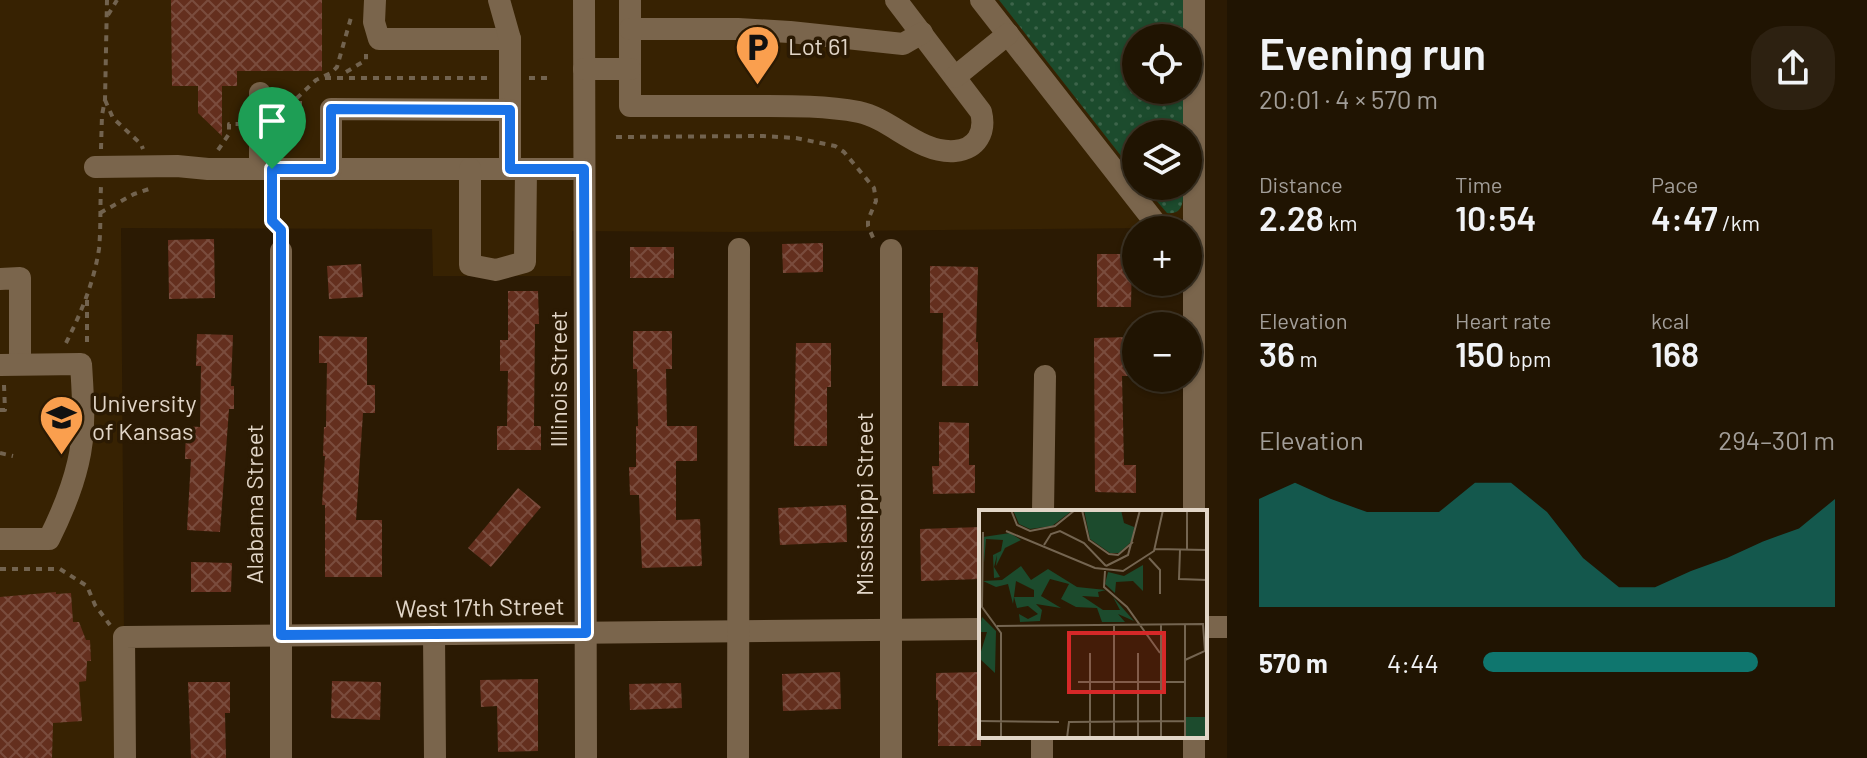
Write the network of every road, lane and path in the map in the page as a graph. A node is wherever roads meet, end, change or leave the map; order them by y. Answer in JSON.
{"nodes":[{"id":1,"x":107,"y":0,"type":"edge"},
{"id":2,"x":117,"y":0,"type":"edge"},
{"id":3,"x":375,"y":0,"type":"edge"},
{"id":4,"x":499,"y":0,"type":"edge"},
{"id":5,"x":584,"y":0,"type":"edge"},
{"id":6,"x":630,"y":0,"type":"edge"},
{"id":7,"x":896,"y":0,"type":"edge"},
{"id":8,"x":981,"y":0,"type":"edge"},
{"id":9,"x":1194,"y":0,"type":"edge"},
{"id":10,"x":108,"y":15,"type":"junction"},
{"id":11,"x":630,"y":29,"type":"junction"},
{"id":12,"x":922,"y":33,"type":"junction"},
{"id":13,"x":1008,"y":34,"type":"junction"},
{"id":14,"x":510,"y":39,"type":"junction"},
{"id":15,"x":346,"y":40,"type":"dead end"},
{"id":16,"x":355,"y":41,"type":"dead end"},
{"id":17,"x":366,"y":48,"type":"dead end"},
{"id":18,"x":338,"y":64,"type":"dead end"},
{"id":19,"x":584,"y":69,"type":"junction"},
{"id":20,"x":630,"y":69,"type":"junction"},
{"id":21,"x":346,"y":72,"type":"junction"},
{"id":22,"x":955,"y":77,"type":"junction"},
{"id":23,"x":321,"y":78,"type":"dead end"},
{"id":24,"x":353,"y":78,"type":"junction"},
{"id":25,"x":511,"y":78,"type":"junction"},
{"id":26,"x":551,"y":78,"type":"dead end"},
{"id":27,"x":260,"y":93,"type":"dead end"},
{"id":28,"x":300,"y":95,"type":"dead end"},
{"id":29,"x":105,"y":100,"type":"junction"},
{"id":30,"x":510,"y":110,"type":"junction"},
{"id":31,"x":274,"y":123,"type":"dead end"},
{"id":32,"x":616,"y":137,"type":"dead end"},
{"id":33,"x":145,"y":155,"type":"dead end"},
{"id":34,"x":98,"y":167,"type":"junction"},
{"id":35,"x":266,"y":169,"type":"junction"},
{"id":36,"x":331,"y":169,"type":"junction"},
{"id":37,"x":470,"y":169,"type":"junction"},
{"id":38,"x":518,"y":169,"type":"junction"},
{"id":39,"x":584,"y":169,"type":"junction"},
{"id":40,"x":157,"y":186,"type":"dead end"},
{"id":41,"x":100,"y":213,"type":"junction"},
{"id":42,"x":1150,"y":216,"type":"edge"},
{"id":43,"x":1192,"y":216,"type":"edge"},
{"id":44,"x":883,"y":247,"type":"joint"},
{"id":45,"x":739,"y":249,"type":"dead end"},
{"id":46,"x":281,"y":251,"type":"joint"},
{"id":47,"x":0,"y":279,"type":"edge"},
{"id":48,"x":1191,"y":296,"type":"edge"},
{"id":49,"x":87,"y":298,"type":"junction"},
{"id":50,"x":62,"y":357,"type":"junction"},
{"id":51,"x":10,"y":365,"type":"edge"},
{"id":52,"x":1045,"y":376,"type":"dead end"},
{"id":53,"x":0,"y":453,"type":"edge"},
{"id":54,"x":13,"y":456,"type":"dead end"},
{"id":55,"x":1043,"y":510,"type":"edge"},
{"id":56,"x":1194,"y":510,"type":"edge"},
{"id":57,"x":0,"y":539,"type":"edge"},
{"id":58,"x":0,"y":569,"type":"edge"},
{"id":59,"x":979,"y":629,"type":"edge"},
{"id":60,"x":891,"y":630,"type":"junction"},
{"id":61,"x":739,"y":631,"type":"junction"},
{"id":62,"x":586,"y":633,"type":"junction"},
{"id":63,"x":434,"y":634,"type":"junction"},
{"id":64,"x":281,"y":635,"type":"junction"},
{"id":65,"x":124,"y":637,"type":"junction"},
{"id":66,"x":125,"y":758,"type":"edge"},
{"id":67,"x":281,"y":758,"type":"edge"},
{"id":68,"x":435,"y":758,"type":"edge"},
{"id":69,"x":586,"y":758,"type":"edge"},
{"id":70,"x":738,"y":758,"type":"edge"},
{"id":71,"x":891,"y":758,"type":"edge"}],
"edges":[{"from":1,"to":10,"type":"path"},
{"from":2,"to":10,"type":"path"},
{"from":3,"to":14,"type":"street"},
{"from":4,"to":14,"type":"street"},
{"from":5,"to":19,"type":"street","name":"Illinois Street"},
{"from":6,"to":11,"type":"street"},
{"from":7,"to":12,"type":"street"},
{"from":8,"to":13,"type":"street"},
{"from":9,"to":43,"type":"street"},
{"from":10,"to":29,"type":"path"},
{"from":11,"to":12,"type":"street"},
{"from":11,"to":20,"type":"street"},
{"from":12,"to":22,"type":"street"},
{"from":13,"to":22,"type":"street"},
{"from":13,"to":42,"type":"street"},
{"from":14,"to":25,"type":"street"},
{"from":15,"to":16,"type":"path"},
{"from":17,"to":21,"type":"path"},
{"from":18,"to":21,"type":"path"},
{"from":19,"to":20,"type":"street"},
{"from":19,"to":39,"type":"street","name":"Illinois Street"},
{"from":20,"to":22,"type":"street"},
{"from":21,"to":24,"type":"path"},
{"from":23,"to":24,"type":"path"},
{"from":24,"to":25,"type":"path"},
{"from":25,"to":26,"type":"path"},
{"from":25,"to":30,"type":"street"},
{"from":27,"to":35,"type":"street"},
{"from":28,"to":31,"type":"path"},
{"from":29,"to":33,"type":"path"},
{"from":29,"to":34,"type":"path"},
{"from":30,"to":36,"type":"street"},
{"from":30,"to":38,"type":"street"},
{"from":32,"to":44,"type":"path"},
{"from":34,"to":35,"type":"street"},
{"from":34,"to":41,"type":"path"},
{"from":35,"to":36,"type":"street"},
{"from":35,"to":46,"type":"path"},
{"from":36,"to":37,"type":"street"},
{"from":37,"to":38,"type":"street"},
{"from":37,"to":38,"type":"street"},
{"from":38,"to":39,"type":"street"},
{"from":39,"to":62,"type":"street","name":"Illinois Street"},
{"from":40,"to":41,"type":"path"},
{"from":41,"to":49,"type":"path"},
{"from":44,"to":60,"type":"street","name":"Mississippi Street"},
{"from":45,"to":61,"type":"street"},
{"from":46,"to":64,"type":"street","name":"Alabama Street"},
{"from":47,"to":51,"type":"street"},
{"from":48,"to":56,"type":"street"},
{"from":49,"to":50,"type":"path"},
{"from":49,"to":50,"type":"path"},
{"from":50,"to":51,"type":"street"},
{"from":50,"to":57,"type":"street"},
{"from":52,"to":55,"type":"street"},
{"from":53,"to":54,"type":"path"},
{"from":58,"to":65,"type":"path"},
{"from":59,"to":60,"type":"street","name":"West 17th Street"},
{"from":60,"to":61,"type":"street","name":"West 17th Street"},
{"from":60,"to":71,"type":"street","name":"Mississippi Street"},
{"from":61,"to":62,"type":"street","name":"West 17th Street"},
{"from":61,"to":70,"type":"street"},
{"from":62,"to":63,"type":"street","name":"West 17th Street"},
{"from":62,"to":69,"type":"street","name":"Illinois Street"},
{"from":63,"to":64,"type":"street","name":"West 17th Street"},
{"from":63,"to":68,"type":"street"},
{"from":64,"to":65,"type":"street","name":"West 17th Street"},
{"from":64,"to":67,"type":"street","name":"Alabama Street"},
{"from":65,"to":66,"type":"street"}]}
